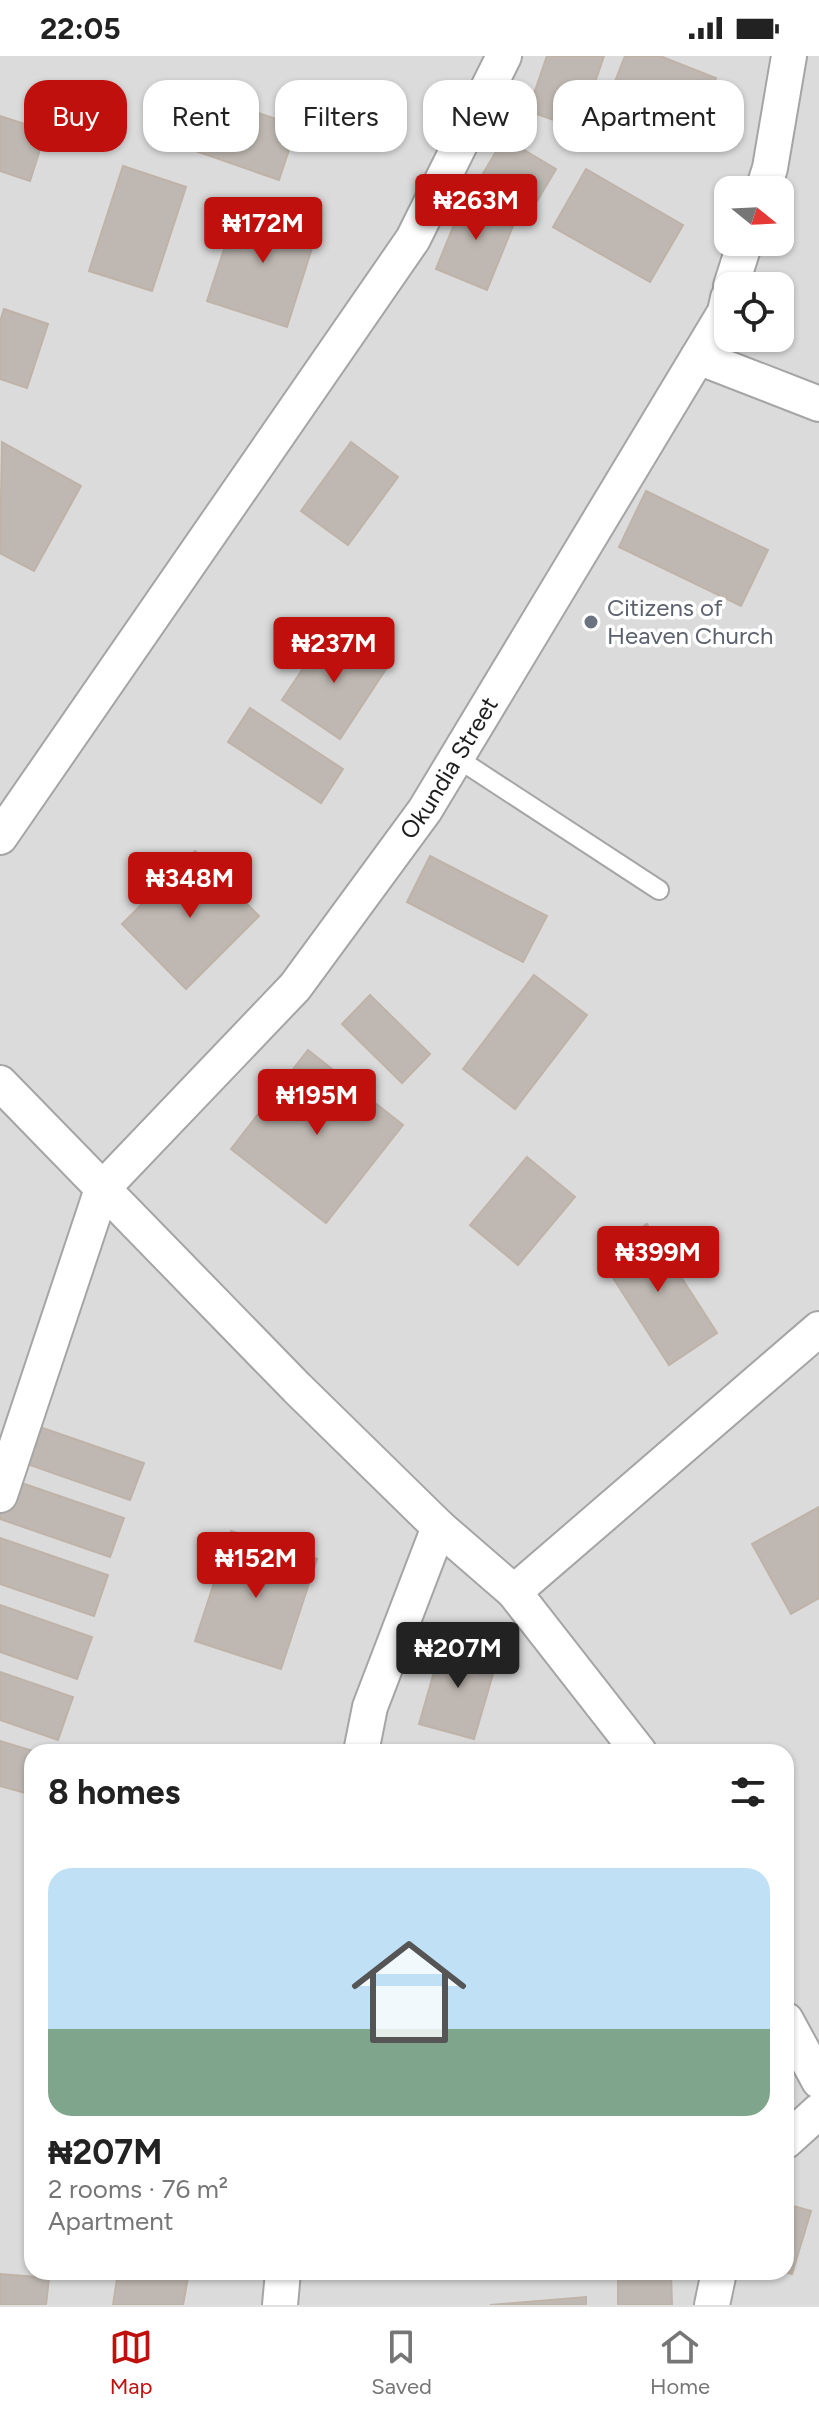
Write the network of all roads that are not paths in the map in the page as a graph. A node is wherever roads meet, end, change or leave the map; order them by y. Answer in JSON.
{"nodes":[{"id":1,"x":504,"y":56,"type":"edge"},
{"id":2,"x":789,"y":56,"type":"edge"},
{"id":3,"x":767,"y":176,"type":"edge"},
{"id":4,"x":714,"y":330,"type":"edge"},
{"id":5,"x":698,"y":357,"type":"junction"},
{"id":6,"x":819,"y":404,"type":"edge"},
{"id":7,"x":457,"y":758,"type":"junction"},
{"id":8,"x":0,"y":837,"type":"edge"},
{"id":9,"x":659,"y":890,"type":"dead end"},
{"id":10,"x":0,"y":1083,"type":"edge"},
{"id":11,"x":102,"y":1189,"type":"junction"},
{"id":12,"x":819,"y":1329,"type":"edge"},
{"id":13,"x":0,"y":1495,"type":"edge"},
{"id":14,"x":439,"y":1527,"type":"junction"},
{"id":15,"x":514,"y":1592,"type":"junction"},
{"id":16,"x":363,"y":1744,"type":"edge"},
{"id":17,"x":633,"y":1744,"type":"edge"},
{"id":18,"x":794,"y":2035,"type":"edge"},
{"id":19,"x":819,"y":2081,"type":"edge"},
{"id":20,"x":819,"y":2111,"type":"edge"},
{"id":21,"x":794,"y":2134,"type":"edge"},
{"id":22,"x":282,"y":2280,"type":"edge"},
{"id":23,"x":717,"y":2280,"type":"edge"},
{"id":24,"x":280,"y":2305,"type":"edge"},
{"id":25,"x":712,"y":2305,"type":"edge"}],
"edges":[{"from":1,"to":8,"type":"street"},
{"from":2,"to":3,"type":"street"},
{"from":4,"to":5,"type":"street","name":"Okundia Street"},
{"from":5,"to":6,"type":"street"},
{"from":5,"to":7,"type":"street","name":"Okundia Street"},
{"from":7,"to":9,"type":"lane"},
{"from":7,"to":11,"type":"street","name":"Okundia Street"},
{"from":10,"to":11,"type":"street"},
{"from":11,"to":13,"type":"street"},
{"from":11,"to":14,"type":"street"},
{"from":12,"to":15,"type":"street"},
{"from":14,"to":15,"type":"street"},
{"from":14,"to":16,"type":"street"},
{"from":15,"to":17,"type":"street"},
{"from":18,"to":19,"type":"street"},
{"from":20,"to":21,"type":"street"},
{"from":22,"to":24,"type":"street"},
{"from":23,"to":25,"type":"street"}]}
